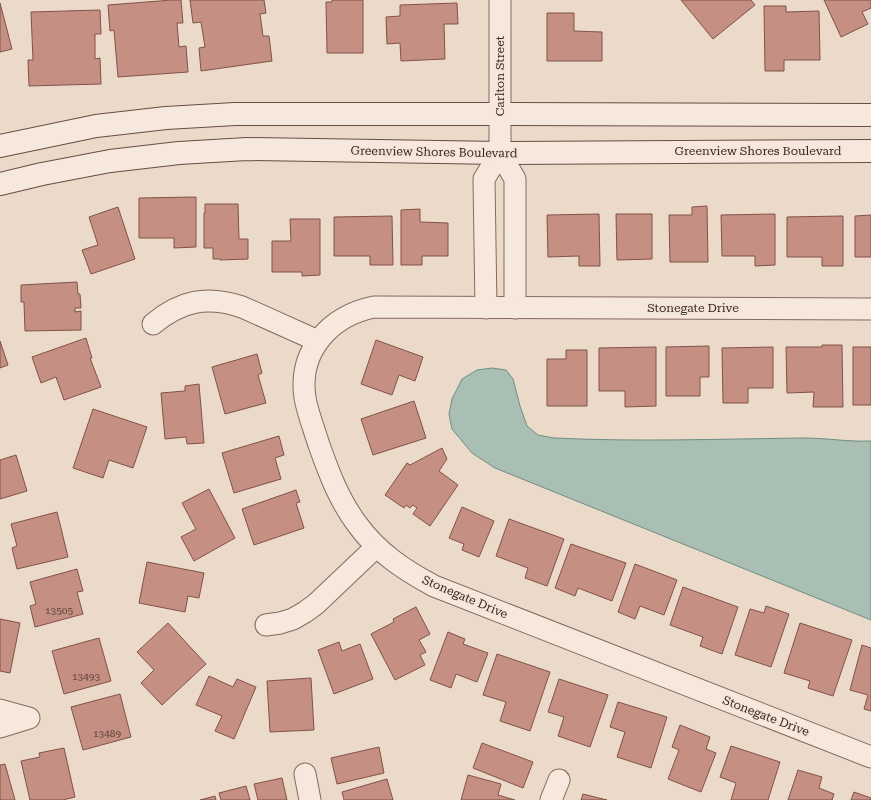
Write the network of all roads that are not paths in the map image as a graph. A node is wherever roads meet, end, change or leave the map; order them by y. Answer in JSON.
{"nodes":[{"id":1,"x":500,"y":0,"type":"edge"},
{"id":2,"x":500,"y":114,"type":"junction"},
{"id":3,"x":871,"y":116,"type":"edge"},
{"id":4,"x":0,"y":146,"type":"edge"},
{"id":5,"x":871,"y":151,"type":"edge"},
{"id":6,"x":500,"y":153,"type":"junction"},
{"id":7,"x":0,"y":184,"type":"edge"},
{"id":8,"x":486,"y":308,"type":"junction"},
{"id":9,"x":516,"y":308,"type":"junction"},
{"id":10,"x":871,"y":309,"type":"edge"},
{"id":11,"x":153,"y":324,"type":"dead end"},
{"id":12,"x":318,"y":341,"type":"junction"},
{"id":13,"x":376,"y":547,"type":"junction"},
{"id":14,"x":266,"y":625,"type":"dead end"},
{"id":15,"x":0,"y":710,"type":"edge"},
{"id":16,"x":0,"y":727,"type":"edge"},
{"id":17,"x":871,"y":757,"type":"edge"},
{"id":18,"x":305,"y":774,"type":"dead end"},
{"id":19,"x":559,"y":780,"type":"dead end"},
{"id":20,"x":310,"y":800,"type":"edge"},
{"id":21,"x":551,"y":800,"type":"edge"}],
"edges":[{"from":1,"to":2,"type":"street","name":"Carlton Street"},
{"from":2,"to":3,"type":"street"},
{"from":2,"to":4,"type":"street"},
{"from":2,"to":6,"type":"street","name":"Carlton Street"},
{"from":5,"to":6,"type":"street","name":"Greenview Shores Boulevard"},
{"from":6,"to":7,"type":"street","name":"Greenview Shores Boulevard"},
{"from":6,"to":8,"type":"street"},
{"from":6,"to":9,"type":"street"},
{"from":8,"to":9,"type":"street","name":"Stonegate Drive"},
{"from":8,"to":12,"type":"street","name":"Stonegate Drive"},
{"from":9,"to":10,"type":"street","name":"Stonegate Drive"},
{"from":11,"to":12,"type":"street"},
{"from":12,"to":13,"type":"street","name":"Stonegate Drive"},
{"from":13,"to":14,"type":"street"},
{"from":13,"to":17,"type":"street","name":"Stonegate Drive"},
{"from":15,"to":16,"type":"street"},
{"from":18,"to":20,"type":"street"},
{"from":19,"to":21,"type":"street"}]}
